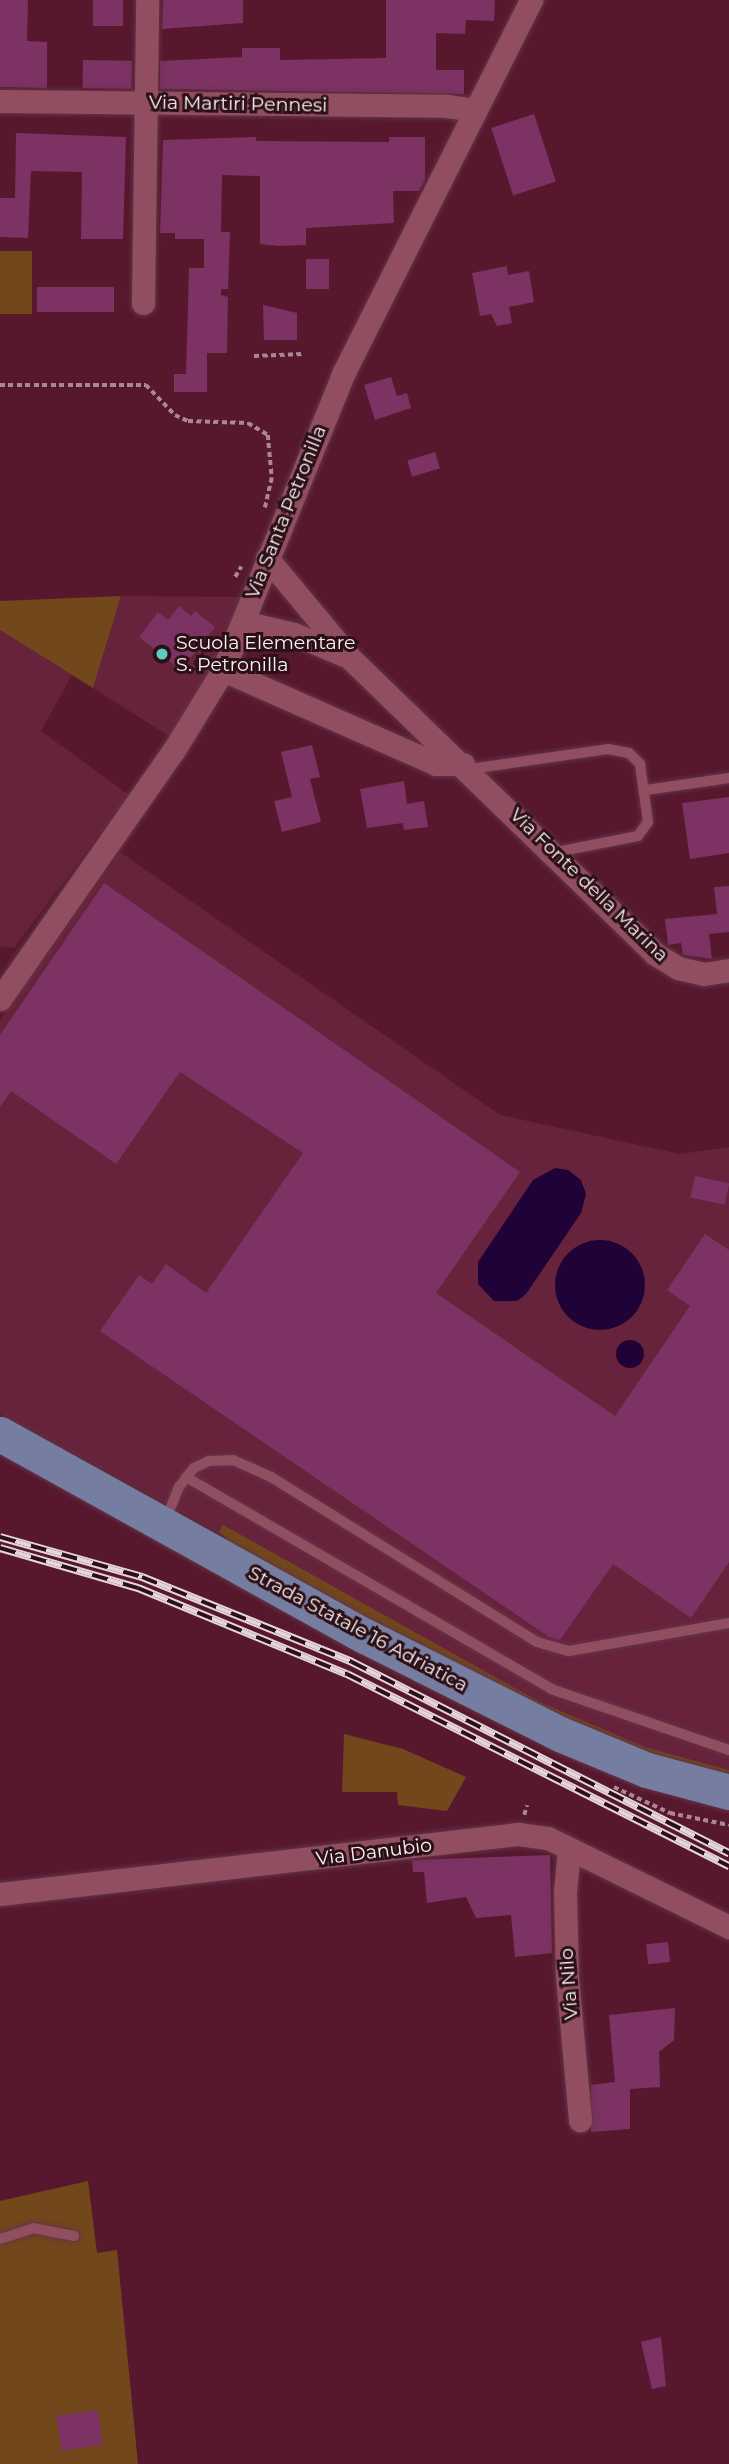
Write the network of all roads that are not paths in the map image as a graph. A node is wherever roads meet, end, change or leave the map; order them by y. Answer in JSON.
{"nodes":[{"id":1,"x":147,"y":0,"type":"edge"},
{"id":2,"x":531,"y":0,"type":"edge"},
{"id":3,"x":0,"y":102,"type":"edge"},
{"id":4,"x":145,"y":104,"type":"junction"},
{"id":5,"x":475,"y":110,"type":"junction"},
{"id":6,"x":143,"y":303,"type":"dead end"},
{"id":7,"x":257,"y":558,"type":"junction"},
{"id":8,"x":243,"y":622,"type":"junction"},
{"id":9,"x":350,"y":658,"type":"junction"},
{"id":10,"x":223,"y":670,"type":"junction"},
{"id":11,"x":467,"y":767,"type":"junction"},
{"id":12,"x":729,"y":778,"type":"edge"},
{"id":13,"x":646,"y":790,"type":"junction"},
{"id":14,"x":551,"y":853,"type":"junction"},
{"id":15,"x":729,"y":970,"type":"edge"},
{"id":16,"x":0,"y":999,"type":"edge"},
{"id":17,"x":0,"y":1434,"type":"edge"},
{"id":18,"x":186,"y":1477,"type":"junction"},
{"id":19,"x":164,"y":1525,"type":"junction"},
{"id":20,"x":729,"y":1623,"type":"edge"},
{"id":21,"x":729,"y":1750,"type":"edge"},
{"id":22,"x":729,"y":1792,"type":"edge"},
{"id":23,"x":569,"y":1849,"type":"junction"},
{"id":24,"x":0,"y":1894,"type":"edge"},
{"id":25,"x":729,"y":1927,"type":"edge"},
{"id":26,"x":580,"y":2120,"type":"dead end"},
{"id":27,"x":74,"y":2236,"type":"dead end"},
{"id":28,"x":0,"y":2239,"type":"edge"}],
"edges":[{"from":1,"to":4,"type":"street"},
{"from":2,"to":5,"type":"street","name":"Via Santa Petronilla"},
{"from":3,"to":4,"type":"street","name":"Via Martiri Pennesi"},
{"from":4,"to":5,"type":"street","name":"Via Martiri Pennesi"},
{"from":4,"to":6,"type":"street"},
{"from":5,"to":7,"type":"street","name":"Via Santa Petronilla"},
{"from":7,"to":8,"type":"street","name":"Via Santa Petronilla"},
{"from":7,"to":9,"type":"street","name":"Via Fonte della Marina"},
{"from":8,"to":9,"type":"street","name":"Via Fonte della Marina"},
{"from":8,"to":10,"type":"street","name":"Via Santa Petronilla"},
{"from":9,"to":11,"type":"street","name":"Via Fonte della Marina"},
{"from":10,"to":11,"type":"street"},
{"from":10,"to":16,"type":"street","name":"Via Santa Petronilla"},
{"from":11,"to":13,"type":"lane"},
{"from":11,"to":14,"type":"street","name":"Via Fonte della Marina"},
{"from":12,"to":13,"type":"lane"},
{"from":13,"to":14,"type":"lane"},
{"from":14,"to":15,"type":"street","name":"Via Fonte della Marina"},
{"from":17,"to":19,"type":"main road","name":"Strada Statale 16 Adriatica"},
{"from":18,"to":19,"type":"lane"},
{"from":18,"to":20,"type":"lane"},
{"from":18,"to":21,"type":"lane"},
{"from":19,"to":22,"type":"main road","name":"Strada Statale 16 Adriatica"},
{"from":23,"to":24,"type":"street","name":"Via Danubio"},
{"from":23,"to":25,"type":"street","name":"Via Danubio"},
{"from":23,"to":26,"type":"street","name":"Via Nilo"},
{"from":27,"to":28,"type":"lane"}]}
